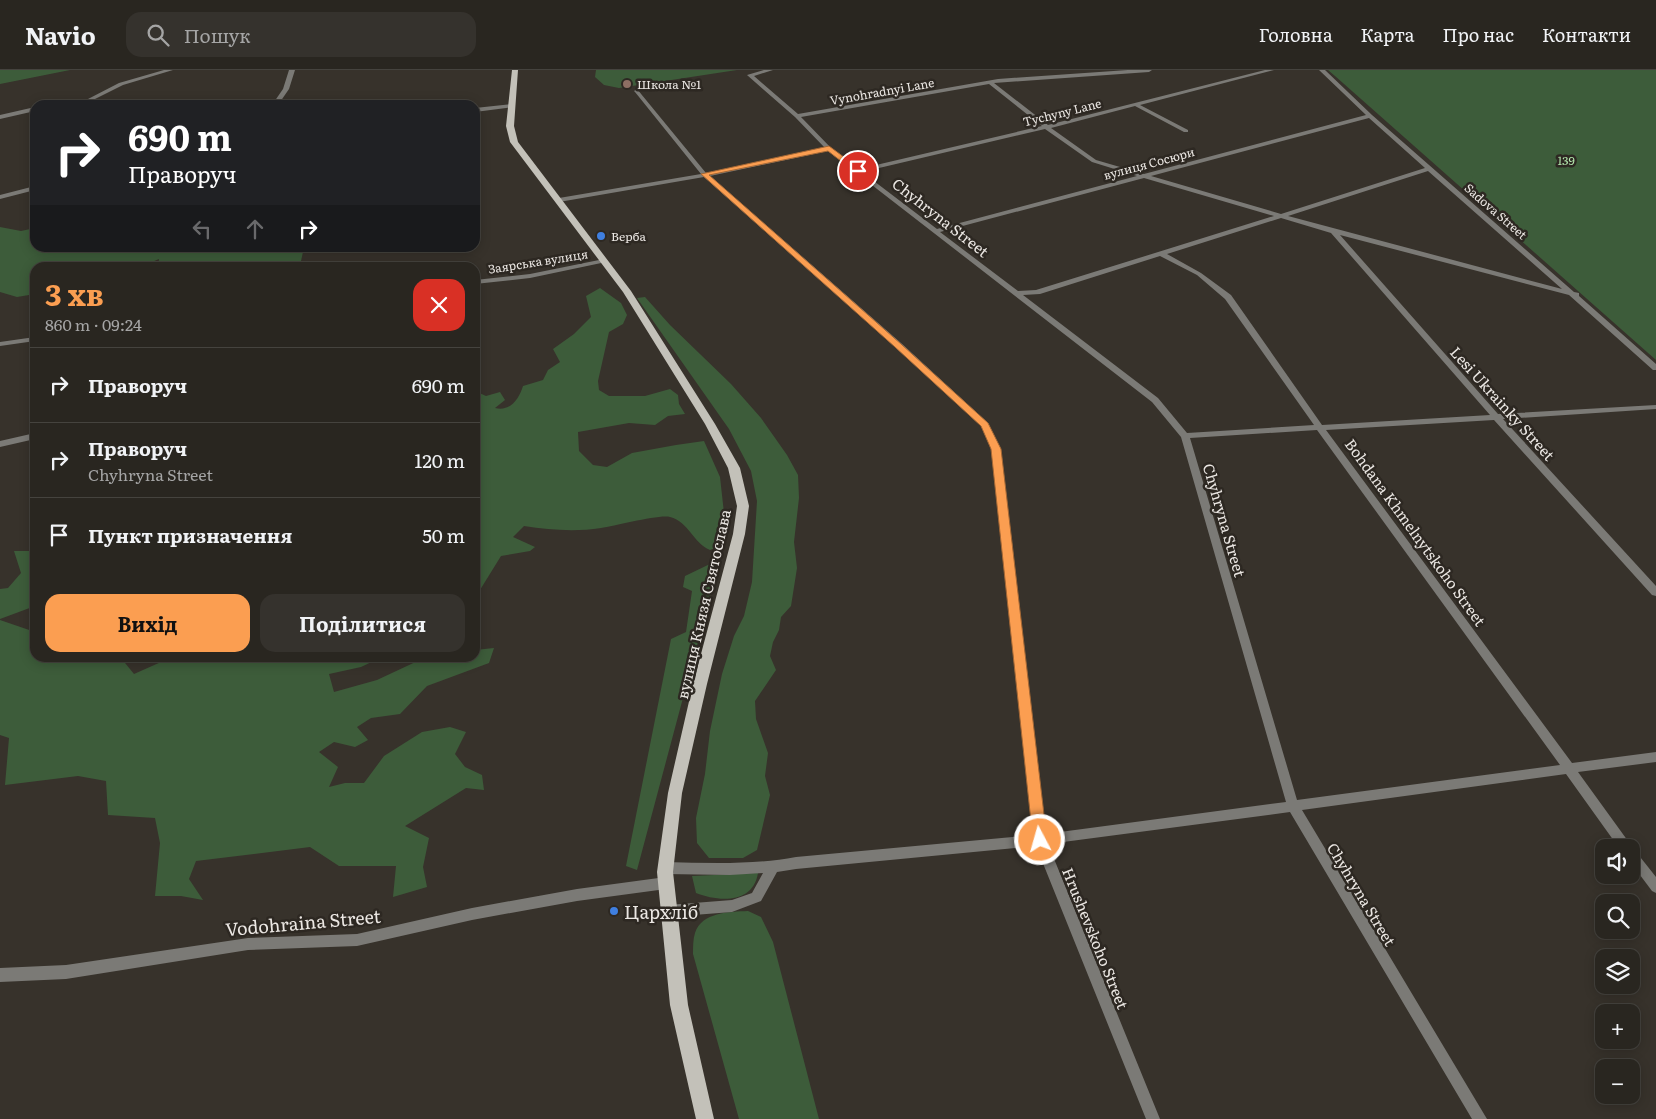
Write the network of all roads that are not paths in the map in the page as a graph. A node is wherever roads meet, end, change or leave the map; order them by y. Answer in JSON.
{"nodes":[{"id":1,"x":170,"y":70,"type":"edge"},
{"id":2,"x":292,"y":70,"type":"edge"},
{"id":3,"x":515,"y":70,"type":"edge"},
{"id":4,"x":770,"y":70,"type":"edge"},
{"id":5,"x":1148,"y":70,"type":"edge"},
{"id":6,"x":1271,"y":70,"type":"edge"},
{"id":7,"x":1322,"y":70,"type":"edge"},
{"id":8,"x":163,"y":71,"type":"edge"},
{"id":9,"x":991,"y":83,"type":"junction"},
{"id":10,"x":637,"y":91,"type":"dead end"},
{"id":11,"x":91,"y":100,"type":"edge"},
{"id":12,"x":278,"y":100,"type":"edge"},
{"id":13,"x":1136,"y":105,"type":"junction"},
{"id":14,"x":512,"y":106,"type":"junction"},
{"id":15,"x":480,"y":109,"type":"edge"},
{"id":16,"x":30,"y":110,"type":"edge"},
{"id":17,"x":797,"y":116,"type":"junction"},
{"id":18,"x":1370,"y":116,"type":"junction"},
{"id":19,"x":0,"y":117,"type":"edge"},
{"id":20,"x":1047,"y":127,"type":"junction"},
{"id":21,"x":1186,"y":131,"type":"dead end"},
{"id":22,"x":829,"y":148,"type":"junction"},
{"id":23,"x":1430,"y":168,"type":"junction"},
{"id":24,"x":858,"y":171,"type":"junction"},
{"id":25,"x":704,"y":174,"type":"junction"},
{"id":26,"x":1144,"y":176,"type":"junction"},
{"id":27,"x":30,"y":189,"type":"edge"},
{"id":28,"x":0,"y":197,"type":"edge"},
{"id":29,"x":560,"y":200,"type":"junction"},
{"id":30,"x":1280,"y":216,"type":"junction"},
{"id":31,"x":934,"y":231,"type":"junction"},
{"id":32,"x":1332,"y":231,"type":"junction"},
{"id":33,"x":1162,"y":254,"type":"junction"},
{"id":34,"x":604,"y":261,"type":"junction"},
{"id":35,"x":480,"y":281,"type":"edge"},
{"id":36,"x":1014,"y":293,"type":"junction"},
{"id":37,"x":1576,"y":295,"type":"junction"},
{"id":38,"x":30,"y":340,"type":"edge"},
{"id":39,"x":0,"y":344,"type":"edge"},
{"id":40,"x":1656,"y":368,"type":"edge"},
{"id":41,"x":1656,"y":408,"type":"edge"},
{"id":42,"x":1497,"y":418,"type":"junction"},
{"id":43,"x":1320,"y":428,"type":"junction"},
{"id":44,"x":1185,"y":436,"type":"junction"},
{"id":45,"x":30,"y":437,"type":"edge"},
{"id":46,"x":0,"y":444,"type":"edge"},
{"id":47,"x":1656,"y":592,"type":"edge"},
{"id":48,"x":1656,"y":757,"type":"edge"},
{"id":49,"x":1569,"y":769,"type":"junction"},
{"id":50,"x":1293,"y":806,"type":"junction"},
{"id":51,"x":1620,"y":839,"type":"edge"},
{"id":52,"x":1040,"y":840,"type":"junction"},
{"id":53,"x":1640,"y":865,"type":"edge"},
{"id":54,"x":773,"y":866,"type":"junction"},
{"id":55,"x":665,"y":868,"type":"junction"},
{"id":56,"x":666,"y":883,"type":"junction"},
{"id":57,"x":1656,"y":887,"type":"edge"},
{"id":58,"x":668,"y":911,"type":"junction"},
{"id":59,"x":0,"y":976,"type":"edge"},
{"id":60,"x":705,"y":1119,"type":"edge"},
{"id":61,"x":1153,"y":1119,"type":"edge"},
{"id":62,"x":1480,"y":1119,"type":"edge"}],
"edges":[{"from":1,"to":8,"type":"street"},
{"from":2,"to":12,"type":"street"},
{"from":3,"to":14,"type":"main road","name":"вулиця Князя Святослава"},
{"from":4,"to":17,"type":"street","name":"Chyhryna Street"},
{"from":5,"to":9,"type":"street","name":"Vynohradnyi Lane"},
{"from":6,"to":13,"type":"street","name":"Tychyny Lane"},
{"from":7,"to":18,"type":"street","name":"Sadova Street"},
{"from":8,"to":11,"type":"street"},
{"from":9,"to":17,"type":"street","name":"Vynohradnyi Lane"},
{"from":9,"to":20,"type":"street"},
{"from":10,"to":25,"type":"street","name":"Hrushevskoho Street"},
{"from":13,"to":20,"type":"street","name":"Tychyny Lane"},
{"from":13,"to":21,"type":"street"},
{"from":14,"to":15,"type":"street"},
{"from":14,"to":29,"type":"main road","name":"вулиця Князя Святослава"},
{"from":16,"to":19,"type":"street"},
{"from":17,"to":22,"type":"street","name":"Chyhryna Street"},
{"from":18,"to":23,"type":"street","name":"Sadova Street"},
{"from":18,"to":26,"type":"street","name":"вулиця Сосюри"},
{"from":20,"to":24,"type":"street","name":"Tychyny Lane"},
{"from":20,"to":26,"type":"street"},
{"from":22,"to":24,"type":"street","name":"Chyhryna Street"},
{"from":22,"to":25,"type":"street"},
{"from":23,"to":30,"type":"street"},
{"from":23,"to":37,"type":"street","name":"Sadova Street"},
{"from":24,"to":31,"type":"street","name":"Chyhryna Street"},
{"from":25,"to":29,"type":"street"},
{"from":25,"to":52,"type":"street","name":"Hrushevskoho Street"},
{"from":26,"to":30,"type":"street"},
{"from":26,"to":31,"type":"street","name":"вулиця Сосюри"},
{"from":27,"to":28,"type":"street"},
{"from":29,"to":34,"type":"main road","name":"вулиця Князя Святослава"},
{"from":30,"to":32,"type":"street"},
{"from":30,"to":33,"type":"street"},
{"from":31,"to":36,"type":"street","name":"Chyhryna Street"},
{"from":32,"to":37,"type":"street"},
{"from":32,"to":42,"type":"street","name":"Lesi Ukrainky Street"},
{"from":33,"to":36,"type":"street"},
{"from":33,"to":43,"type":"street","name":"Bohdana Khmelnytskoho Street"},
{"from":34,"to":35,"type":"street","name":"Заярська вулиця"},
{"from":34,"to":55,"type":"main road","name":"вулиця Князя Святослава"},
{"from":36,"to":44,"type":"street","name":"Chyhryna Street"},
{"from":37,"to":40,"type":"street","name":"Sadova Street"},
{"from":38,"to":39,"type":"street"},
{"from":41,"to":42,"type":"street"},
{"from":42,"to":43,"type":"street"},
{"from":42,"to":47,"type":"street","name":"Lesi Ukrainky Street"},
{"from":43,"to":44,"type":"street"},
{"from":43,"to":49,"type":"street","name":"Bohdana Khmelnytskoho Street"},
{"from":44,"to":50,"type":"street","name":"Chyhryna Street"},
{"from":45,"to":46,"type":"street"},
{"from":48,"to":49,"type":"street"},
{"from":49,"to":50,"type":"street"},
{"from":49,"to":51,"type":"street","name":"Bohdana Khmelnytskoho Street"},
{"from":50,"to":52,"type":"street"},
{"from":50,"to":62,"type":"street","name":"Chyhryna Street"},
{"from":52,"to":54,"type":"street"},
{"from":52,"to":61,"type":"street","name":"Hrushevskoho Street"},
{"from":53,"to":57,"type":"street"},
{"from":54,"to":55,"type":"street"},
{"from":54,"to":58,"type":"street"},
{"from":55,"to":56,"type":"main road","name":"вулиця Князя Святослава"},
{"from":56,"to":58,"type":"main road","name":"вулиця Князя Святослава"},
{"from":56,"to":59,"type":"street","name":"Vodohraina Street"},
{"from":58,"to":60,"type":"main road","name":"вулиця Князя Святослава"}]}
